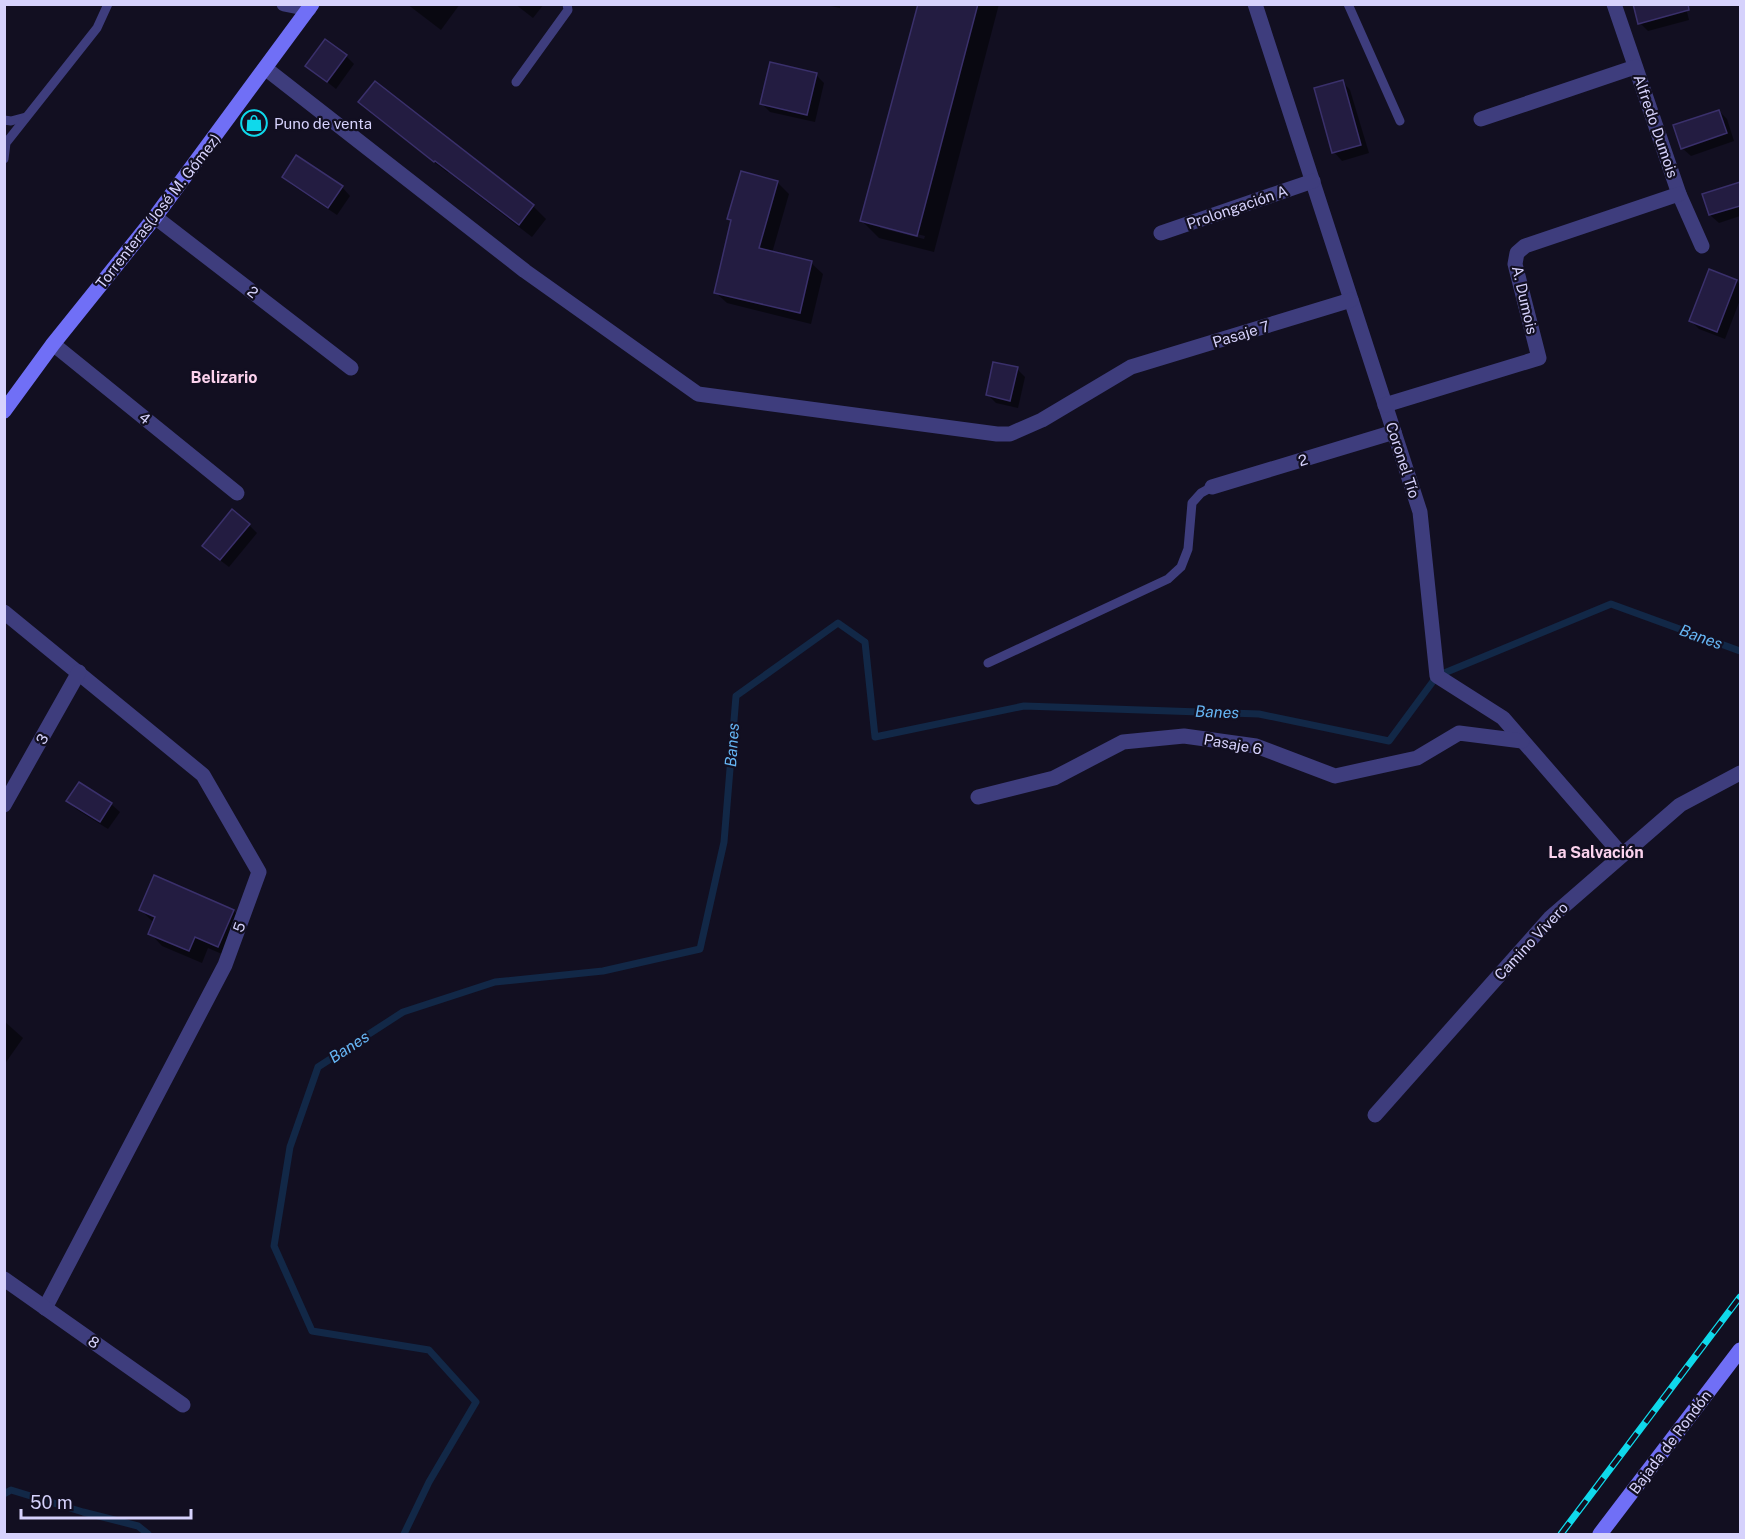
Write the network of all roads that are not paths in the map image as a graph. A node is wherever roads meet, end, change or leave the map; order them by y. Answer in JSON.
{"nodes":[{"id":1,"x":108,"y":4,"type":"edge"},
{"id":2,"x":284,"y":4,"type":"edge"},
{"id":3,"x":567,"y":4,"type":"edge"},
{"id":4,"x":1255,"y":4,"type":"edge"},
{"id":5,"x":1348,"y":4,"type":"edge"},
{"id":6,"x":1614,"y":4,"type":"edge"},
{"id":7,"x":311,"y":7,"type":"edge"},
{"id":8,"x":1635,"y":67,"type":"junction"},
{"id":9,"x":266,"y":68,"type":"junction"},
{"id":10,"x":516,"y":82,"type":"dead end"},
{"id":11,"x":26,"y":117,"type":"junction"},
{"id":12,"x":1481,"y":119,"type":"dead end"},
{"id":13,"x":4,"y":120,"type":"edge"},
{"id":14,"x":1400,"y":121,"type":"dead end"},
{"id":15,"x":4,"y":159,"type":"edge"},
{"id":16,"x":1312,"y":181,"type":"junction"},
{"id":17,"x":1679,"y":194,"type":"junction"},
{"id":18,"x":156,"y":217,"type":"junction"},
{"id":19,"x":1161,"y":233,"type":"dead end"},
{"id":20,"x":1702,"y":246,"type":"dead end"},
{"id":21,"x":1351,"y":300,"type":"junction"},
{"id":22,"x":53,"y":344,"type":"junction"},
{"id":23,"x":351,"y":368,"type":"dead end"},
{"id":24,"x":1385,"y":405,"type":"junction"},
{"id":25,"x":4,"y":411,"type":"edge"},
{"id":26,"x":1394,"y":432,"type":"junction"},
{"id":27,"x":1212,"y":487,"type":"joint"},
{"id":28,"x":237,"y":493,"type":"dead end"},
{"id":29,"x":4,"y":612,"type":"edge"},
{"id":30,"x":988,"y":663,"type":"dead end"},
{"id":31,"x":79,"y":672,"type":"junction"},
{"id":32,"x":1522,"y":741,"type":"junction"},
{"id":33,"x":1740,"y":774,"type":"edge"},
{"id":34,"x":978,"y":797,"type":"dead end"},
{"id":35,"x":4,"y":805,"type":"edge"},
{"id":36,"x":1622,"y":855,"type":"junction"},
{"id":37,"x":1375,"y":1115,"type":"dead end"},
{"id":38,"x":4,"y":1279,"type":"edge"},
{"id":39,"x":45,"y":1308,"type":"junction"},
{"id":40,"x":1740,"y":1350,"type":"edge"},
{"id":41,"x":183,"y":1405,"type":"dead end"},
{"id":42,"x":1600,"y":1534,"type":"edge"}],
"edges":[{"from":1,"to":11,"type":"lane"},
{"from":2,"to":7,"type":"street"},
{"from":3,"to":10,"type":"lane"},
{"from":4,"to":16,"type":"street","name":"Coronel Tío"},
{"from":5,"to":14,"type":"lane"},
{"from":6,"to":8,"type":"street","name":"Alfredo Dumois"},
{"from":7,"to":9,"type":"street","name":"Torrenteras(José M. Gómez)"},
{"from":8,"to":12,"type":"street"},
{"from":8,"to":17,"type":"street","name":"Alfredo Dumois"},
{"from":9,"to":18,"type":"street","name":"Torrenteras(José M. Gómez)"},
{"from":9,"to":21,"type":"street","name":"Pasaje 7"},
{"from":11,"to":13,"type":"lane"},
{"from":11,"to":15,"type":"lane"},
{"from":16,"to":19,"type":"street","name":"Prolongación A"},
{"from":16,"to":21,"type":"street","name":"Coronel Tío"},
{"from":17,"to":20,"type":"street","name":"Alfredo Dumois"},
{"from":17,"to":24,"type":"street","name":"A. Dumois"},
{"from":18,"to":22,"type":"street","name":"Torrenteras(José M. Gómez)"},
{"from":18,"to":23,"type":"street","name":"2"},
{"from":21,"to":24,"type":"street","name":"Coronel Tío"},
{"from":22,"to":25,"type":"street","name":"Torrenteras(José M. Gómez)"},
{"from":22,"to":28,"type":"street","name":"4"},
{"from":24,"to":26,"type":"street","name":"Coronel Tío"},
{"from":26,"to":27,"type":"street","name":"2"},
{"from":26,"to":32,"type":"street","name":"Coronel Tío"},
{"from":27,"to":30,"type":"lane"},
{"from":29,"to":31,"type":"street","name":"5"},
{"from":31,"to":35,"type":"street","name":"3"},
{"from":31,"to":39,"type":"street","name":"5"},
{"from":32,"to":34,"type":"street","name":"Pasaje 6"},
{"from":32,"to":36,"type":"street","name":"Coronel Tío"},
{"from":33,"to":36,"type":"street","name":"Camino Vivero"},
{"from":36,"to":37,"type":"street","name":"Camino Vivero"},
{"from":38,"to":39,"type":"street","name":"8"},
{"from":39,"to":41,"type":"street","name":"8"},
{"from":40,"to":42,"type":"street","name":"Bajada de Rondón"}]}
